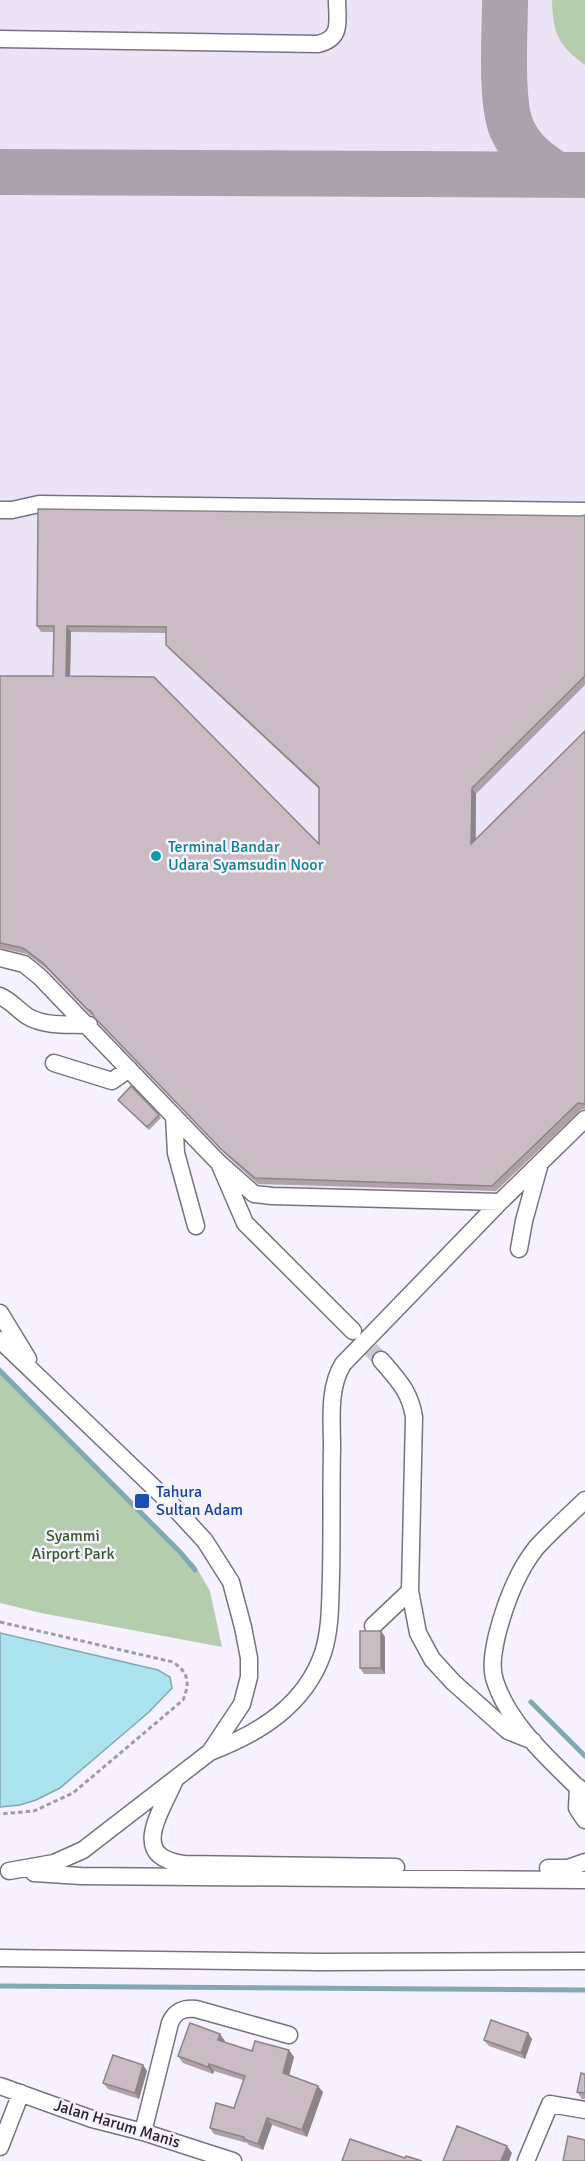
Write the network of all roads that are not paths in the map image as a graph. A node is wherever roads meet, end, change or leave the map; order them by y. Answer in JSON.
{"nodes":[{"id":1,"x":337,"y":0,"type":"edge"},
{"id":2,"x":0,"y":39,"type":"edge"},
{"id":3,"x":0,"y":510,"type":"edge"},
{"id":4,"x":585,"y":511,"type":"edge"},
{"id":5,"x":0,"y":958,"type":"edge"},
{"id":6,"x":0,"y":996,"type":"edge"},
{"id":7,"x":89,"y":1025,"type":"junction"},
{"id":8,"x":54,"y":1063,"type":"dead end"},
{"id":9,"x":129,"y":1069,"type":"junction"},
{"id":10,"x":174,"y":1116,"type":"junction"},
{"id":11,"x":585,"y":1119,"type":"edge"},
{"id":12,"x":218,"y":1162,"type":"junction"},
{"id":13,"x":540,"y":1163,"type":"junction"},
{"id":14,"x":500,"y":1202,"type":"junction"},
{"id":15,"x":196,"y":1226,"type":"dead end"},
{"id":16,"x":519,"y":1249,"type":"dead end"},
{"id":17,"x":0,"y":1313,"type":"edge"},
{"id":18,"x":353,"y":1331,"type":"tunnel mouth"},
{"id":19,"x":0,"y":1340,"type":"edge"},
{"id":20,"x":381,"y":1360,"type":"tunnel mouth"},
{"id":21,"x":36,"y":1373,"type":"junction"},
{"id":22,"x":585,"y":1500,"type":"edge"},
{"id":23,"x":410,"y":1591,"type":"junction"},
{"id":24,"x":373,"y":1626,"type":"dead end"},
{"id":25,"x":533,"y":1742,"type":"junction"},
{"id":26,"x":210,"y":1752,"type":"junction"},
{"id":27,"x":174,"y":1782,"type":"junction"},
{"id":28,"x":581,"y":1791,"type":"edge"},
{"id":29,"x":585,"y":1820,"type":"edge"},
{"id":30,"x":585,"y":1862,"type":"edge"},
{"id":31,"x":4,"y":1871,"type":"edge"},
{"id":32,"x":585,"y":1880,"type":"edge"},
{"id":33,"x":0,"y":1958,"type":"edge"},
{"id":34,"x":585,"y":1961,"type":"edge"},
{"id":35,"x":289,"y":2035,"type":"dead end"},
{"id":36,"x":0,"y":2086,"type":"edge"},
{"id":37,"x":21,"y":2093,"type":"junction"},
{"id":38,"x":585,"y":2110,"type":"edge"},
{"id":39,"x":142,"y":2132,"type":"junction"},
{"id":40,"x":0,"y":2147,"type":"edge"},
{"id":41,"x":234,"y":2161,"type":"edge"},
{"id":42,"x":526,"y":2161,"type":"edge"}],
"edges":[{"from":1,"to":2,"type":"street"},
{"from":3,"to":4,"type":"street"},
{"from":5,"to":7,"type":"street"},
{"from":6,"to":7,"type":"street"},
{"from":7,"to":9,"type":"street"},
{"from":8,"to":9,"type":"street"},
{"from":9,"to":10,"type":"street"},
{"from":10,"to":12,"type":"street"},
{"from":10,"to":15,"type":"street"},
{"from":11,"to":13,"type":"street"},
{"from":12,"to":14,"type":"street"},
{"from":12,"to":18,"type":"street"},
{"from":13,"to":14,"type":"street"},
{"from":13,"to":16,"type":"street"},
{"from":14,"to":26,"type":"street"},
{"from":17,"to":21,"type":"street"},
{"from":19,"to":21,"type":"street"},
{"from":20,"to":23,"type":"street"},
{"from":21,"to":26,"type":"street"},
{"from":22,"to":25,"type":"street"},
{"from":23,"to":24,"type":"street"},
{"from":23,"to":25,"type":"street"},
{"from":25,"to":28,"type":"street"},
{"from":26,"to":27,"type":"street"},
{"from":27,"to":30,"type":"street"},
{"from":27,"to":31,"type":"street"},
{"from":28,"to":29,"type":"street"},
{"from":31,"to":32,"type":"street"},
{"from":33,"to":34,"type":"street"},
{"from":35,"to":39,"type":"street"},
{"from":36,"to":37,"type":"street","name":"Jalan Harum Manis"},
{"from":37,"to":39,"type":"street","name":"Jalan Harum Manis"},
{"from":37,"to":40,"type":"street"},
{"from":38,"to":42,"type":"street"},
{"from":39,"to":41,"type":"street","name":"Jalan Harum Manis"}]}
